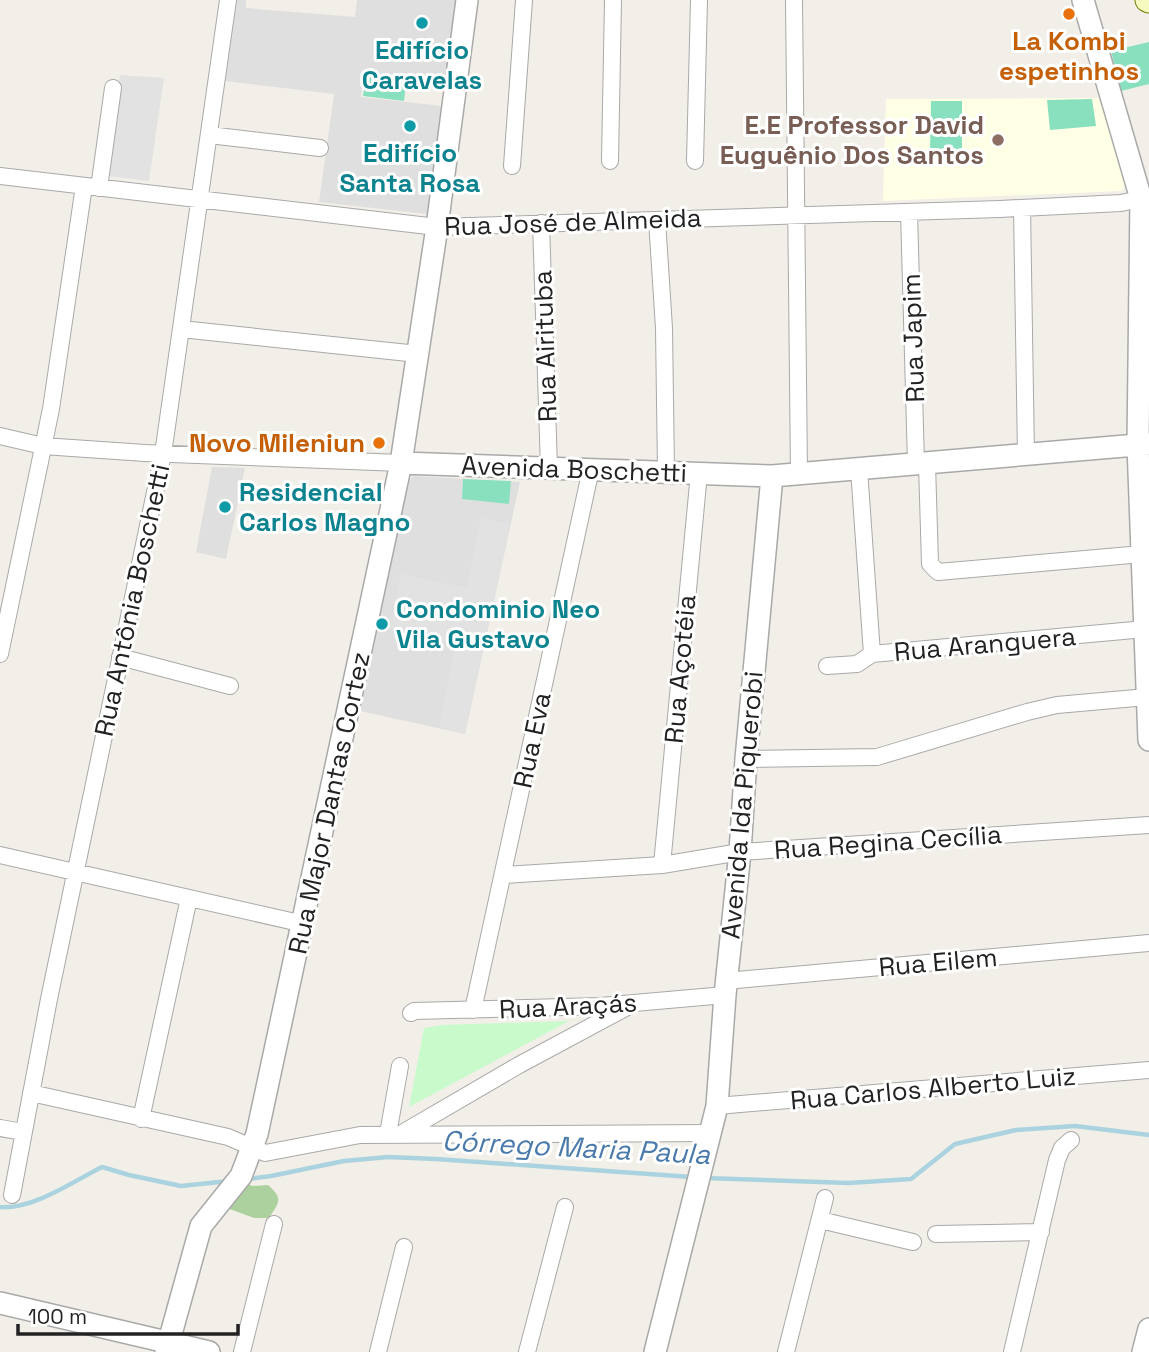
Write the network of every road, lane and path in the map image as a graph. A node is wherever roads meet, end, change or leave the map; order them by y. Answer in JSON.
{"nodes":[{"id":1,"x":228,"y":0,"type":"edge"},
{"id":2,"x":467,"y":0,"type":"edge"},
{"id":3,"x":524,"y":0,"type":"edge"},
{"id":4,"x":613,"y":0,"type":"edge"},
{"id":5,"x":699,"y":0,"type":"edge"},
{"id":6,"x":794,"y":0,"type":"edge"},
{"id":7,"x":1083,"y":0,"type":"edge"},
{"id":8,"x":113,"y":88,"type":"dead end"},
{"id":9,"x":209,"y":135,"type":"junction"},
{"id":10,"x":320,"y":148,"type":"dead end"},
{"id":11,"x":610,"y":161,"type":"dead end"},
{"id":12,"x":695,"y":161,"type":"dead end"},
{"id":13,"x":512,"y":166,"type":"dead end"},
{"id":14,"x":0,"y":176,"type":"edge"},
{"id":15,"x":91,"y":187,"type":"junction"},
{"id":16,"x":1145,"y":198,"type":"edge"},
{"id":17,"x":199,"y":201,"type":"junction"},
{"id":18,"x":1022,"y":208,"type":"junction"},
{"id":19,"x":909,"y":212,"type":"junction"},
{"id":20,"x":794,"y":215,"type":"junction"},
{"id":21,"x":657,"y":220,"type":"junction"},
{"id":22,"x":541,"y":223,"type":"junction"},
{"id":23,"x":437,"y":227,"type":"junction"},
{"id":24,"x":181,"y":329,"type":"junction"},
{"id":25,"x":418,"y":354,"type":"junction"},
{"id":26,"x":0,"y":436,"type":"edge"},
{"id":27,"x":1143,"y":444,"type":"edge"},
{"id":28,"x":43,"y":446,"type":"junction"},
{"id":29,"x":163,"y":454,"type":"junction"},
{"id":30,"x":1026,"y":456,"type":"junction"},
{"id":31,"x":401,"y":463,"type":"junction"},
{"id":32,"x":922,"y":464,"type":"junction"},
{"id":33,"x":549,"y":468,"type":"junction"},
{"id":34,"x":859,"y":469,"type":"junction"},
{"id":35,"x":591,"y":470,"type":"junction"},
{"id":36,"x":666,"y":472,"type":"junction"},
{"id":37,"x":699,"y":473,"type":"junction"},
{"id":38,"x":799,"y":474,"type":"junction"},
{"id":39,"x":772,"y":476,"type":"junction"},
{"id":40,"x":1142,"y":554,"type":"junction"},
{"id":41,"x":1145,"y":629,"type":"junction"},
{"id":42,"x":0,"y":654,"type":"edge"},
{"id":43,"x":872,"y":654,"type":"junction"},
{"id":44,"x":120,"y":657,"type":"junction"},
{"id":45,"x":827,"y":666,"type":"dead end"},
{"id":46,"x":230,"y":686,"type":"dead end"},
{"id":47,"x":1147,"y":697,"type":"edge"},
{"id":48,"x":1149,"y":740,"type":"edge"},
{"id":49,"x":746,"y":759,"type":"junction"},
{"id":50,"x":1149,"y":825,"type":"edge"},
{"id":51,"x":740,"y":852,"type":"junction"},
{"id":52,"x":0,"y":855,"type":"edge"},
{"id":53,"x":662,"y":865,"type":"junction"},
{"id":54,"x":76,"y":872,"type":"junction"},
{"id":55,"x":503,"y":875,"type":"junction"},
{"id":56,"x":189,"y":898,"type":"junction"},
{"id":57,"x":304,"y":924,"type":"junction"},
{"id":58,"x":1149,"y":943,"type":"edge"},
{"id":59,"x":725,"y":988,"type":"junction"},
{"id":60,"x":635,"y":1003,"type":"junction"},
{"id":61,"x":472,"y":1010,"type":"junction"},
{"id":62,"x":411,"y":1013,"type":"dead end"},
{"id":63,"x":400,"y":1066,"type":"dead end"},
{"id":64,"x":1149,"y":1070,"type":"edge"},
{"id":65,"x":31,"y":1093,"type":"junction"},
{"id":66,"x":717,"y":1106,"type":"junction"},
{"id":67,"x":141,"y":1119,"type":"junction"},
{"id":68,"x":0,"y":1128,"type":"edge"},
{"id":69,"x":23,"y":1132,"type":"junction"},
{"id":70,"x":710,"y":1133,"type":"junction"},
{"id":71,"x":395,"y":1134,"type":"junction"},
{"id":72,"x":1071,"y":1140,"type":"dead end"},
{"id":73,"x":252,"y":1148,"type":"junction"},
{"id":74,"x":12,"y":1195,"type":"dead end"},
{"id":75,"x":825,"y":1198,"type":"dead end"},
{"id":76,"x":565,"y":1207,"type":"dead end"},
{"id":77,"x":820,"y":1220,"type":"junction"},
{"id":78,"x":274,"y":1224,"type":"dead end"},
{"id":79,"x":1041,"y":1232,"type":"junction"},
{"id":80,"x":936,"y":1234,"type":"dead end"},
{"id":81,"x":913,"y":1242,"type":"dead end"},
{"id":82,"x":404,"y":1247,"type":"dead end"},
{"id":83,"x":0,"y":1303,"type":"edge"},
{"id":84,"x":1149,"y":1329,"type":"edge"},
{"id":85,"x":168,"y":1348,"type":"edge"},
{"id":86,"x":209,"y":1352,"type":"edge"},
{"id":87,"x":242,"y":1352,"type":"edge"},
{"id":88,"x":378,"y":1352,"type":"edge"},
{"id":89,"x":527,"y":1352,"type":"edge"},
{"id":90,"x":655,"y":1352,"type":"edge"},
{"id":91,"x":786,"y":1352,"type":"edge"},
{"id":92,"x":1012,"y":1352,"type":"edge"},
{"id":93,"x":1143,"y":1352,"type":"edge"}],
"edges":[{"from":1,"to":9,"type":"street","name":"Rua Antônia Boschetti"},
{"from":2,"to":23,"type":"street","name":"Rua Major Dantas Cortez"},
{"from":3,"to":13,"type":"street"},
{"from":4,"to":11,"type":"street"},
{"from":5,"to":12,"type":"street"},
{"from":6,"to":20,"type":"street"},
{"from":7,"to":16,"type":"street"},
{"from":8,"to":15,"type":"street"},
{"from":9,"to":10,"type":"street"},
{"from":9,"to":17,"type":"street","name":"Rua Antônia Boschetti"},
{"from":14,"to":15,"type":"street","name":"Rua José de Almeida"},
{"from":15,"to":17,"type":"street","name":"Rua José de Almeida"},
{"from":15,"to":28,"type":"street"},
{"from":16,"to":18,"type":"street","name":"Rua José de Almeida"},
{"from":16,"to":27,"type":"street"},
{"from":17,"to":23,"type":"street","name":"Rua José de Almeida"},
{"from":17,"to":24,"type":"street","name":"Rua Antônia Boschetti"},
{"from":18,"to":19,"type":"street","name":"Rua José de Almeida"},
{"from":18,"to":30,"type":"street"},
{"from":19,"to":20,"type":"street","name":"Rua José de Almeida"},
{"from":19,"to":32,"type":"street","name":"Rua Japim"},
{"from":20,"to":21,"type":"street","name":"Rua José de Almeida"},
{"from":20,"to":38,"type":"street"},
{"from":21,"to":22,"type":"street","name":"Rua José de Almeida"},
{"from":21,"to":36,"type":"street"},
{"from":22,"to":23,"type":"street","name":"Rua José de Almeida"},
{"from":22,"to":33,"type":"street","name":"Rua Airituba"},
{"from":23,"to":25,"type":"street","name":"Rua Major Dantas Cortez"},
{"from":24,"to":25,"type":"street"},
{"from":24,"to":29,"type":"street","name":"Rua Antônia Boschetti"},
{"from":25,"to":31,"type":"street","name":"Rua Major Dantas Cortez"},
{"from":26,"to":28,"type":"street","name":"Avenida Boschetti"},
{"from":27,"to":30,"type":"street","name":"Avenida Boschetti"},
{"from":27,"to":40,"type":"street"},
{"from":28,"to":29,"type":"street","name":"Avenida Boschetti"},
{"from":28,"to":42,"type":"street"},
{"from":29,"to":31,"type":"street","name":"Avenida Boschetti"},
{"from":29,"to":44,"type":"street","name":"Rua Antônia Boschetti"},
{"from":30,"to":32,"type":"street","name":"Avenida Boschetti"},
{"from":31,"to":33,"type":"street","name":"Avenida Boschetti"},
{"from":31,"to":57,"type":"street","name":"Rua Major Dantas Cortez"},
{"from":32,"to":34,"type":"street","name":"Avenida Boschetti"},
{"from":32,"to":40,"type":"street","name":"Rua Japim"},
{"from":33,"to":35,"type":"street","name":"Avenida Boschetti"},
{"from":34,"to":38,"type":"street","name":"Avenida Boschetti"},
{"from":34,"to":43,"type":"street"},
{"from":35,"to":36,"type":"street","name":"Avenida Boschetti"},
{"from":35,"to":55,"type":"street","name":"Rua Eva"},
{"from":36,"to":37,"type":"street","name":"Avenida Boschetti"},
{"from":37,"to":39,"type":"street","name":"Avenida Boschetti"},
{"from":37,"to":53,"type":"street","name":"Rua Açotéia"},
{"from":38,"to":39,"type":"street","name":"Avenida Boschetti"},
{"from":39,"to":49,"type":"street","name":"Avenida Ida Piquerobi"},
{"from":40,"to":41,"type":"street"},
{"from":41,"to":43,"type":"street","name":"Rua Aranguera"},
{"from":41,"to":47,"type":"street"},
{"from":43,"to":45,"type":"street","name":"Rua Aranguera"},
{"from":44,"to":46,"type":"street"},
{"from":44,"to":54,"type":"street","name":"Rua Antônia Boschetti"},
{"from":47,"to":48,"type":"street"},
{"from":47,"to":49,"type":"street"},
{"from":49,"to":51,"type":"street","name":"Avenida Ida Piquerobi"},
{"from":50,"to":51,"type":"street","name":"Rua Regina Cecília"},
{"from":51,"to":53,"type":"street","name":"Rua Regina Cecília"},
{"from":51,"to":59,"type":"street","name":"Avenida Ida Piquerobi"},
{"from":52,"to":54,"type":"street"},
{"from":53,"to":55,"type":"street","name":"Rua Regina Cecília"},
{"from":54,"to":56,"type":"street"},
{"from":54,"to":65,"type":"street","name":"Rua Antônia Boschetti"},
{"from":55,"to":61,"type":"street","name":"Rua Eva"},
{"from":56,"to":57,"type":"street"},
{"from":56,"to":67,"type":"street"},
{"from":57,"to":73,"type":"street","name":"Rua Major Dantas Cortez"},
{"from":58,"to":59,"type":"street","name":"Rua Eilem"},
{"from":59,"to":60,"type":"street","name":"Rua Araçás"},
{"from":59,"to":66,"type":"street","name":"Avenida Ida Piquerobi"},
{"from":60,"to":61,"type":"street","name":"Rua Araçás"},
{"from":60,"to":71,"type":"street"},
{"from":61,"to":62,"type":"street","name":"Rua Araçás"},
{"from":63,"to":71,"type":"street"},
{"from":64,"to":66,"type":"street","name":"Rua Carlos Alberto Luiz"},
{"from":65,"to":67,"type":"street"},
{"from":65,"to":69,"type":"street","name":"Rua Antônia Boschetti"},
{"from":66,"to":70,"type":"street","name":"Avenida Ida Piquerobi"},
{"from":67,"to":73,"type":"street"},
{"from":68,"to":69,"type":"street"},
{"from":69,"to":74,"type":"street","name":"Rua Antônia Boschetti"},
{"from":70,"to":71,"type":"street"},
{"from":70,"to":90,"type":"street","name":"Avenida Ida Piquerobi"},
{"from":71,"to":73,"type":"street"},
{"from":72,"to":79,"type":"street"},
{"from":73,"to":85,"type":"street","name":"Rua Major Dantas Cortez"},
{"from":75,"to":77,"type":"street"},
{"from":76,"to":89,"type":"street"},
{"from":77,"to":81,"type":"street"},
{"from":77,"to":91,"type":"street"},
{"from":78,"to":87,"type":"street"},
{"from":79,"to":80,"type":"street"},
{"from":79,"to":92,"type":"street"},
{"from":82,"to":88,"type":"street"},
{"from":83,"to":85,"type":"street"},
{"from":84,"to":93,"type":"street"},
{"from":85,"to":86,"type":"street"}]}
